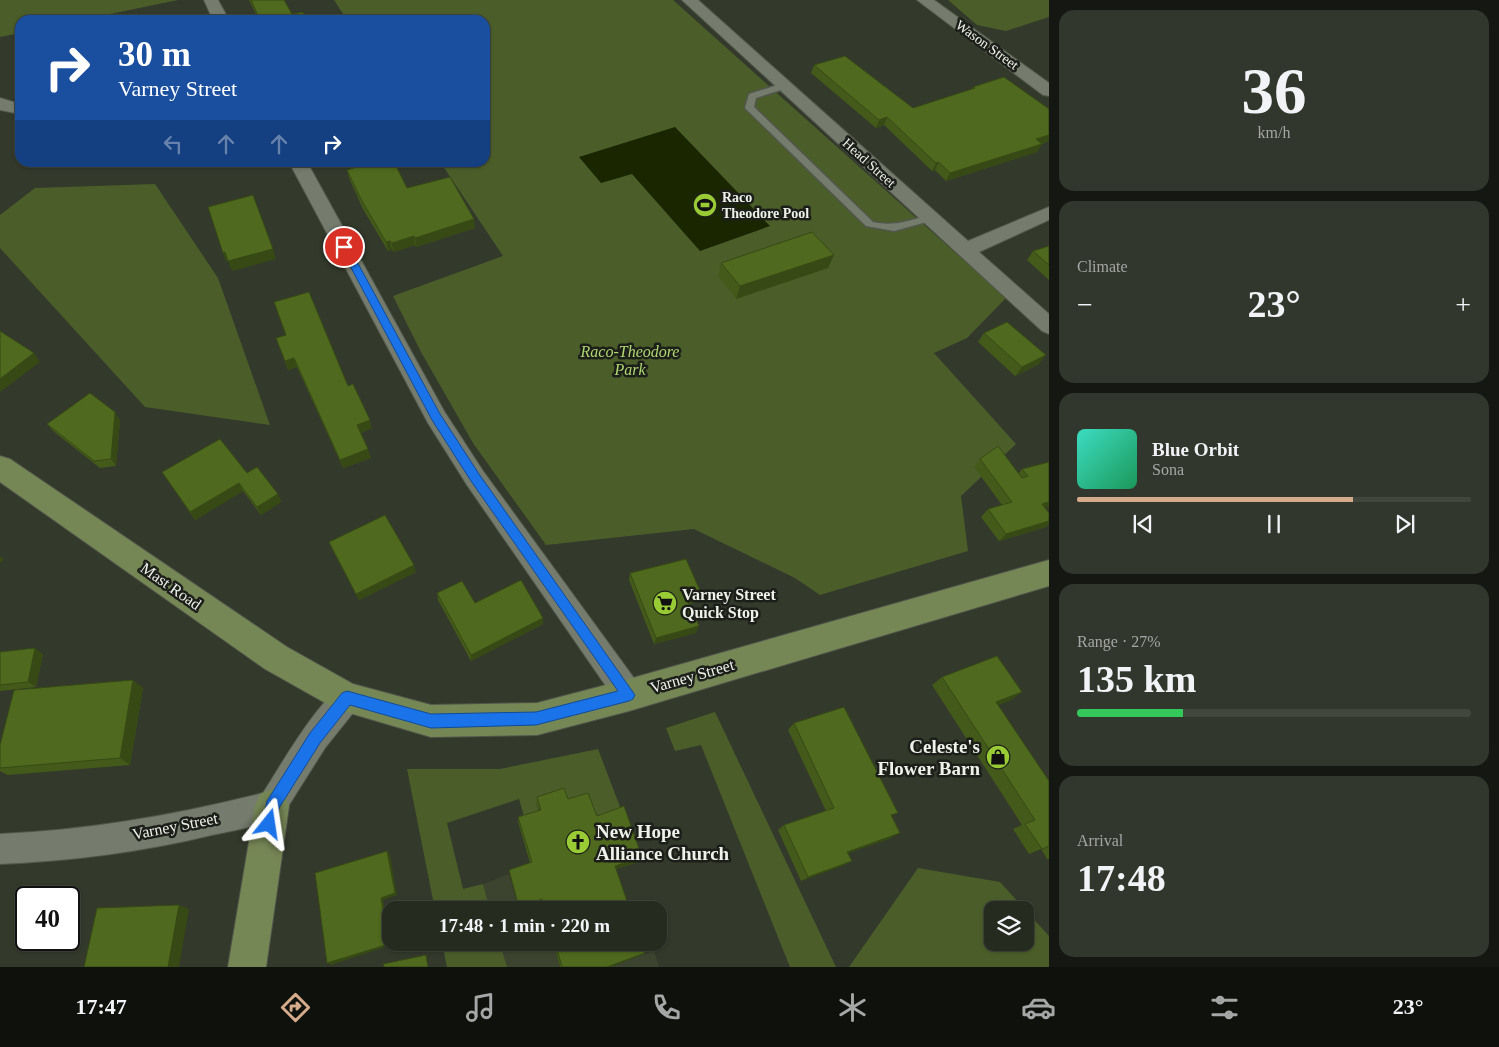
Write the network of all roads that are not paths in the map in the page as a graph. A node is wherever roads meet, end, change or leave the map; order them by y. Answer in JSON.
{"nodes":[{"id":1,"x":211,"y":0,"type":"edge"},
{"id":2,"x":689,"y":0,"type":"edge"},
{"id":3,"x":924,"y":0,"type":"edge"},
{"id":4,"x":219,"y":15,"type":"edge"},
{"id":5,"x":784,"y":86,"type":"junction"},
{"id":6,"x":1049,"y":91,"type":"edge"},
{"id":7,"x":0,"y":103,"type":"edge"},
{"id":8,"x":15,"y":108,"type":"edge"},
{"id":9,"x":301,"y":167,"type":"edge"},
{"id":10,"x":1049,"y":213,"type":"edge"},
{"id":11,"x":930,"y":218,"type":"junction"},
{"id":12,"x":965,"y":250,"type":"junction"},
{"id":13,"x":1049,"y":326,"type":"edge"},
{"id":14,"x":0,"y":467,"type":"edge"},
{"id":15,"x":1049,"y":573,"type":"edge"},
{"id":16,"x":629,"y":695,"type":"junction"},
{"id":17,"x":347,"y":698,"type":"junction"},
{"id":18,"x":272,"y":806,"type":"junction"},
{"id":19,"x":0,"y":849,"type":"edge"},
{"id":20,"x":247,"y":967,"type":"edge"}],
"edges":[{"from":1,"to":4,"type":"street"},
{"from":2,"to":5,"type":"street","name":"Head Street"},
{"from":3,"to":6,"type":"street","name":"Wason Street"},
{"from":5,"to":11,"type":"street","name":"Head Street"},
{"from":5,"to":11,"type":"lane"},
{"from":7,"to":8,"type":"street"},
{"from":9,"to":16,"type":"street"},
{"from":10,"to":12,"type":"street"},
{"from":11,"to":12,"type":"street","name":"Head Street"},
{"from":12,"to":13,"type":"street","name":"Head Street"},
{"from":14,"to":17,"type":"main road","name":"Mast Road"},
{"from":15,"to":16,"type":"main road","name":"Varney Street"},
{"from":16,"to":17,"type":"main road","name":"Varney Street"},
{"from":17,"to":18,"type":"street"},
{"from":18,"to":19,"type":"street","name":"Varney Street"},
{"from":18,"to":20,"type":"main road"}]}
